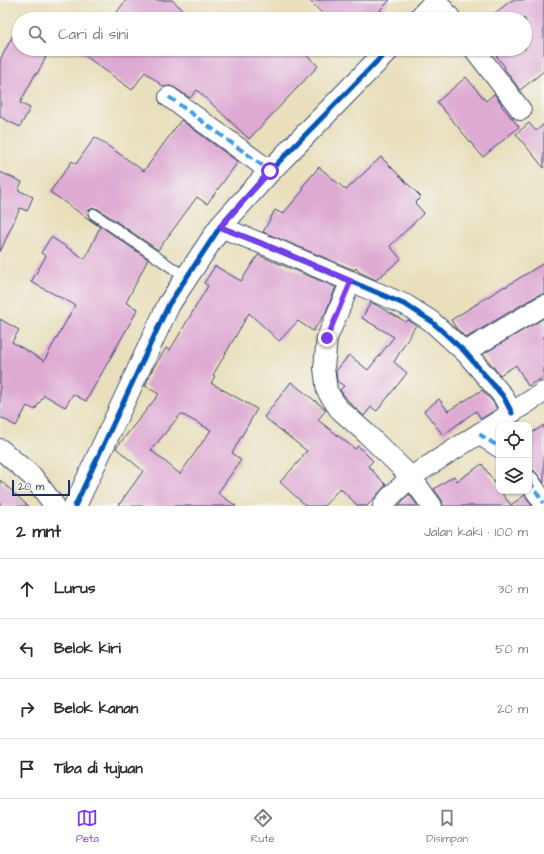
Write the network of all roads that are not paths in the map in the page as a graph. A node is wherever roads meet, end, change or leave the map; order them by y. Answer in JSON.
{"nodes":[{"id":1,"x":437,"y":0,"type":"edge"},
{"id":2,"x":426,"y":12,"type":"edge"},
{"id":3,"x":446,"y":12,"type":"edge"},
{"id":4,"x":382,"y":56,"type":"edge"},
{"id":5,"x":479,"y":56,"type":"edge"},
{"id":6,"x":169,"y":97,"type":"dead end"},
{"id":7,"x":521,"y":110,"type":"dead end"},
{"id":8,"x":270,"y":171,"type":"junction"},
{"id":9,"x":94,"y":214,"type":"dead end"},
{"id":10,"x":220,"y":227,"type":"junction"},
{"id":11,"x":186,"y":278,"type":"junction"},
{"id":12,"x":351,"y":281,"type":"junction"},
{"id":13,"x":544,"y":305,"type":"edge"},
{"id":14,"x":465,"y":352,"type":"junction"},
{"id":15,"x":544,"y":392,"type":"edge"},
{"id":16,"x":512,"y":413,"type":"junction"},
{"id":17,"x":479,"y":434,"type":"junction"},
{"id":18,"x":496,"y":445,"type":"edge"},
{"id":19,"x":0,"y":449,"type":"edge"},
{"id":20,"x":411,"y":477,"type":"junction"},
{"id":21,"x":532,"y":485,"type":"edge"},
{"id":22,"x":544,"y":503,"type":"edge"},
{"id":23,"x":55,"y":506,"type":"edge"},
{"id":24,"x":76,"y":506,"type":"edge"},
{"id":25,"x":382,"y":506,"type":"edge"},
{"id":26,"x":432,"y":506,"type":"edge"}],
"edges":[{"from":1,"to":2,"type":"street"},
{"from":1,"to":3,"type":"street"},
{"from":4,"to":8,"type":"street"},
{"from":5,"to":7,"type":"street"},
{"from":6,"to":8,"type":"street"},
{"from":8,"to":10,"type":"street"},
{"from":9,"to":11,"type":"lane"},
{"from":10,"to":11,"type":"street"},
{"from":10,"to":12,"type":"street"},
{"from":11,"to":24,"type":"street"},
{"from":12,"to":14,"type":"street"},
{"from":12,"to":20,"type":"street"},
{"from":13,"to":14,"type":"street"},
{"from":14,"to":16,"type":"street"},
{"from":15,"to":16,"type":"street"},
{"from":16,"to":17,"type":"street"},
{"from":17,"to":18,"type":"street"},
{"from":17,"to":20,"type":"street"},
{"from":19,"to":23,"type":"street"},
{"from":20,"to":25,"type":"street"},
{"from":20,"to":26,"type":"street"},
{"from":21,"to":22,"type":"street"}]}
